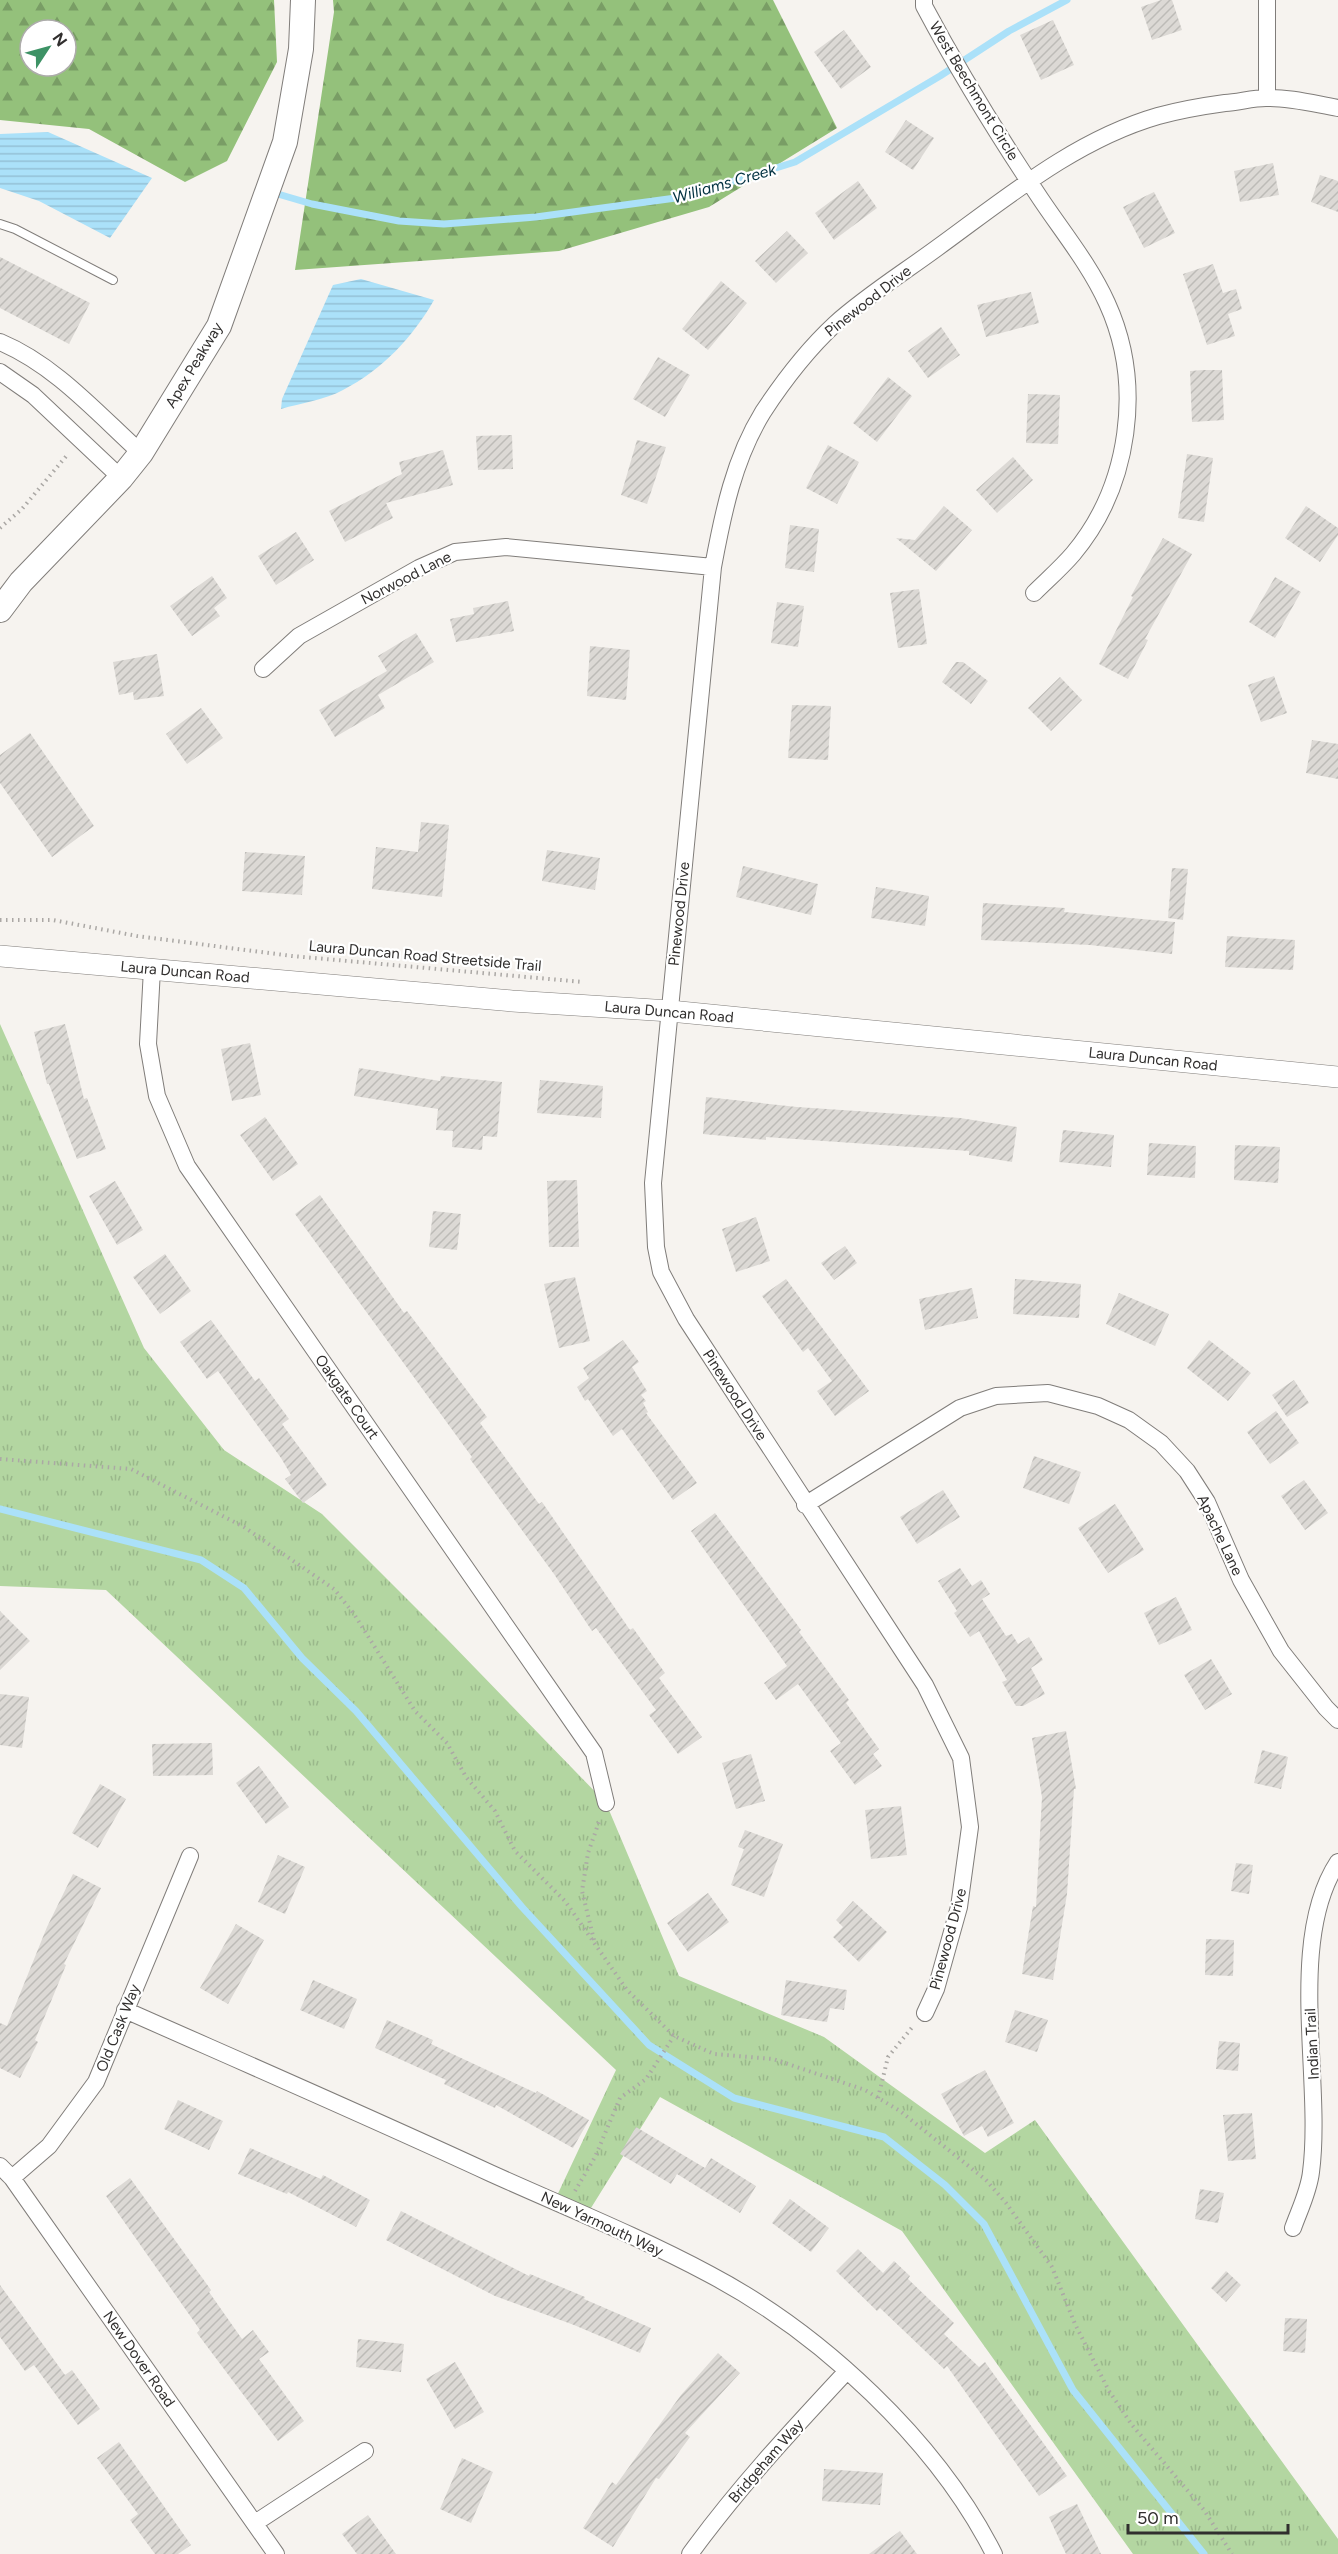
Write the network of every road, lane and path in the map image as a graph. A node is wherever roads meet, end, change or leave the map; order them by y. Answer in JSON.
{"nodes":[{"id":1,"x":303,"y":0,"type":"edge"},
{"id":2,"x":924,"y":0,"type":"edge"},
{"id":3,"x":1267,"y":0,"type":"edge"},
{"id":4,"x":1267,"y":98,"type":"junction"},
{"id":5,"x":1338,"y":108,"type":"edge"},
{"id":6,"x":1029,"y":181,"type":"junction"},
{"id":7,"x":0,"y":224,"type":"edge"},
{"id":8,"x":113,"y":280,"type":"dead end"},
{"id":9,"x":0,"y":342,"type":"edge"},
{"id":10,"x":0,"y":372,"type":"edge"},
{"id":11,"x":69,"y":453,"type":"dead end"},
{"id":12,"x":141,"y":453,"type":"junction"},
{"id":13,"x":121,"y":478,"type":"junction"},
{"id":14,"x":0,"y":528,"type":"edge"},
{"id":15,"x":713,"y":567,"type":"junction"},
{"id":16,"x":1034,"y":593,"type":"dead end"},
{"id":17,"x":0,"y":610,"type":"edge"},
{"id":18,"x":263,"y":669,"type":"dead end"},
{"id":19,"x":0,"y":920,"type":"edge"},
{"id":20,"x":0,"y":956,"type":"edge"},
{"id":21,"x":152,"y":969,"type":"junction"},
{"id":22,"x":589,"y":983,"type":"dead end"},
{"id":23,"x":670,"y":1011,"type":"junction"},
{"id":24,"x":1338,"y":1077,"type":"edge"},
{"id":25,"x":0,"y":1458,"type":"edge"},
{"id":26,"x":805,"y":1505,"type":"junction"},
{"id":27,"x":1338,"y":1720,"type":"edge"},
{"id":28,"x":606,"y":1803,"type":"joint"},
{"id":29,"x":190,"y":1856,"type":"dead end"},
{"id":30,"x":1338,"y":1862,"type":"edge"},
{"id":31,"x":595,"y":1943,"type":"junction"},
{"id":32,"x":125,"y":2010,"type":"junction"},
{"id":33,"x":925,"y":2013,"type":"joint"},
{"id":34,"x":674,"y":2036,"type":"junction"},
{"id":35,"x":878,"y":2098,"type":"junction"},
{"id":36,"x":0,"y":2166,"type":"edge"},
{"id":37,"x":12,"y":2178,"type":"junction"},
{"id":38,"x":567,"y":2208,"type":"junction"},
{"id":39,"x":1293,"y":2228,"type":"dead end"},
{"id":40,"x":846,"y":2372,"type":"junction"},
{"id":41,"x":365,"y":2451,"type":"dead end"},
{"id":42,"x":255,"y":2523,"type":"junction"},
{"id":43,"x":276,"y":2554,"type":"edge"},
{"id":44,"x":690,"y":2554,"type":"edge"},
{"id":45,"x":994,"y":2554,"type":"edge"},
{"id":46,"x":1232,"y":2554,"type":"edge"}],
"edges":[{"from":1,"to":12,"type":"main road","name":"Apex Peakway"},
{"from":2,"to":6,"type":"street","name":"West Beechmont Circle"},
{"from":3,"to":4,"type":"street"},
{"from":4,"to":5,"type":"street","name":"Pinewood Drive"},
{"from":4,"to":6,"type":"street","name":"Pinewood Drive"},
{"from":6,"to":15,"type":"street","name":"Pinewood Drive"},
{"from":6,"to":16,"type":"street","name":"West Beechmont Circle"},
{"from":7,"to":8,"type":"lane"},
{"from":9,"to":12,"type":"street"},
{"from":10,"to":13,"type":"street"},
{"from":11,"to":14,"type":"path"},
{"from":12,"to":13,"type":"main road","name":"Apex Peakway"},
{"from":13,"to":17,"type":"main road","name":"Apex Peakway"},
{"from":15,"to":18,"type":"street","name":"Norwood Lane"},
{"from":15,"to":23,"type":"street","name":"Pinewood Drive"},
{"from":19,"to":22,"type":"path","name":"Laura Duncan Road Streetside Trail"},
{"from":20,"to":21,"type":"street","name":"Laura Duncan Road"},
{"from":21,"to":23,"type":"street","name":"Laura Duncan Road"},
{"from":21,"to":28,"type":"street","name":"Oakgate Court"},
{"from":23,"to":24,"type":"street","name":"Laura Duncan Road"},
{"from":23,"to":26,"type":"street","name":"Pinewood Drive"},
{"from":25,"to":31,"type":"path"},
{"from":26,"to":27,"type":"street","name":"Apache Lane"},
{"from":26,"to":33,"type":"street","name":"Pinewood Drive"},
{"from":28,"to":31,"type":"path"},
{"from":29,"to":32,"type":"street","name":"Old Cask Way"},
{"from":30,"to":39,"type":"street","name":"Indian Trail"},
{"from":31,"to":34,"type":"path"},
{"from":32,"to":37,"type":"street","name":"Old Cask Way"},
{"from":32,"to":38,"type":"street","name":"New Yarmouth Way"},
{"from":33,"to":35,"type":"path"},
{"from":34,"to":35,"type":"path"},
{"from":34,"to":38,"type":"path"},
{"from":35,"to":46,"type":"path"},
{"from":36,"to":37,"type":"street","name":"New Dover Road"},
{"from":37,"to":42,"type":"street","name":"New Dover Road"},
{"from":38,"to":40,"type":"street","name":"New Yarmouth Way"},
{"from":40,"to":44,"type":"street","name":"Bridgeham Way"},
{"from":40,"to":45,"type":"street","name":"New Yarmouth Way"},
{"from":41,"to":42,"type":"street"},
{"from":42,"to":43,"type":"street","name":"New Dover Road"}]}
